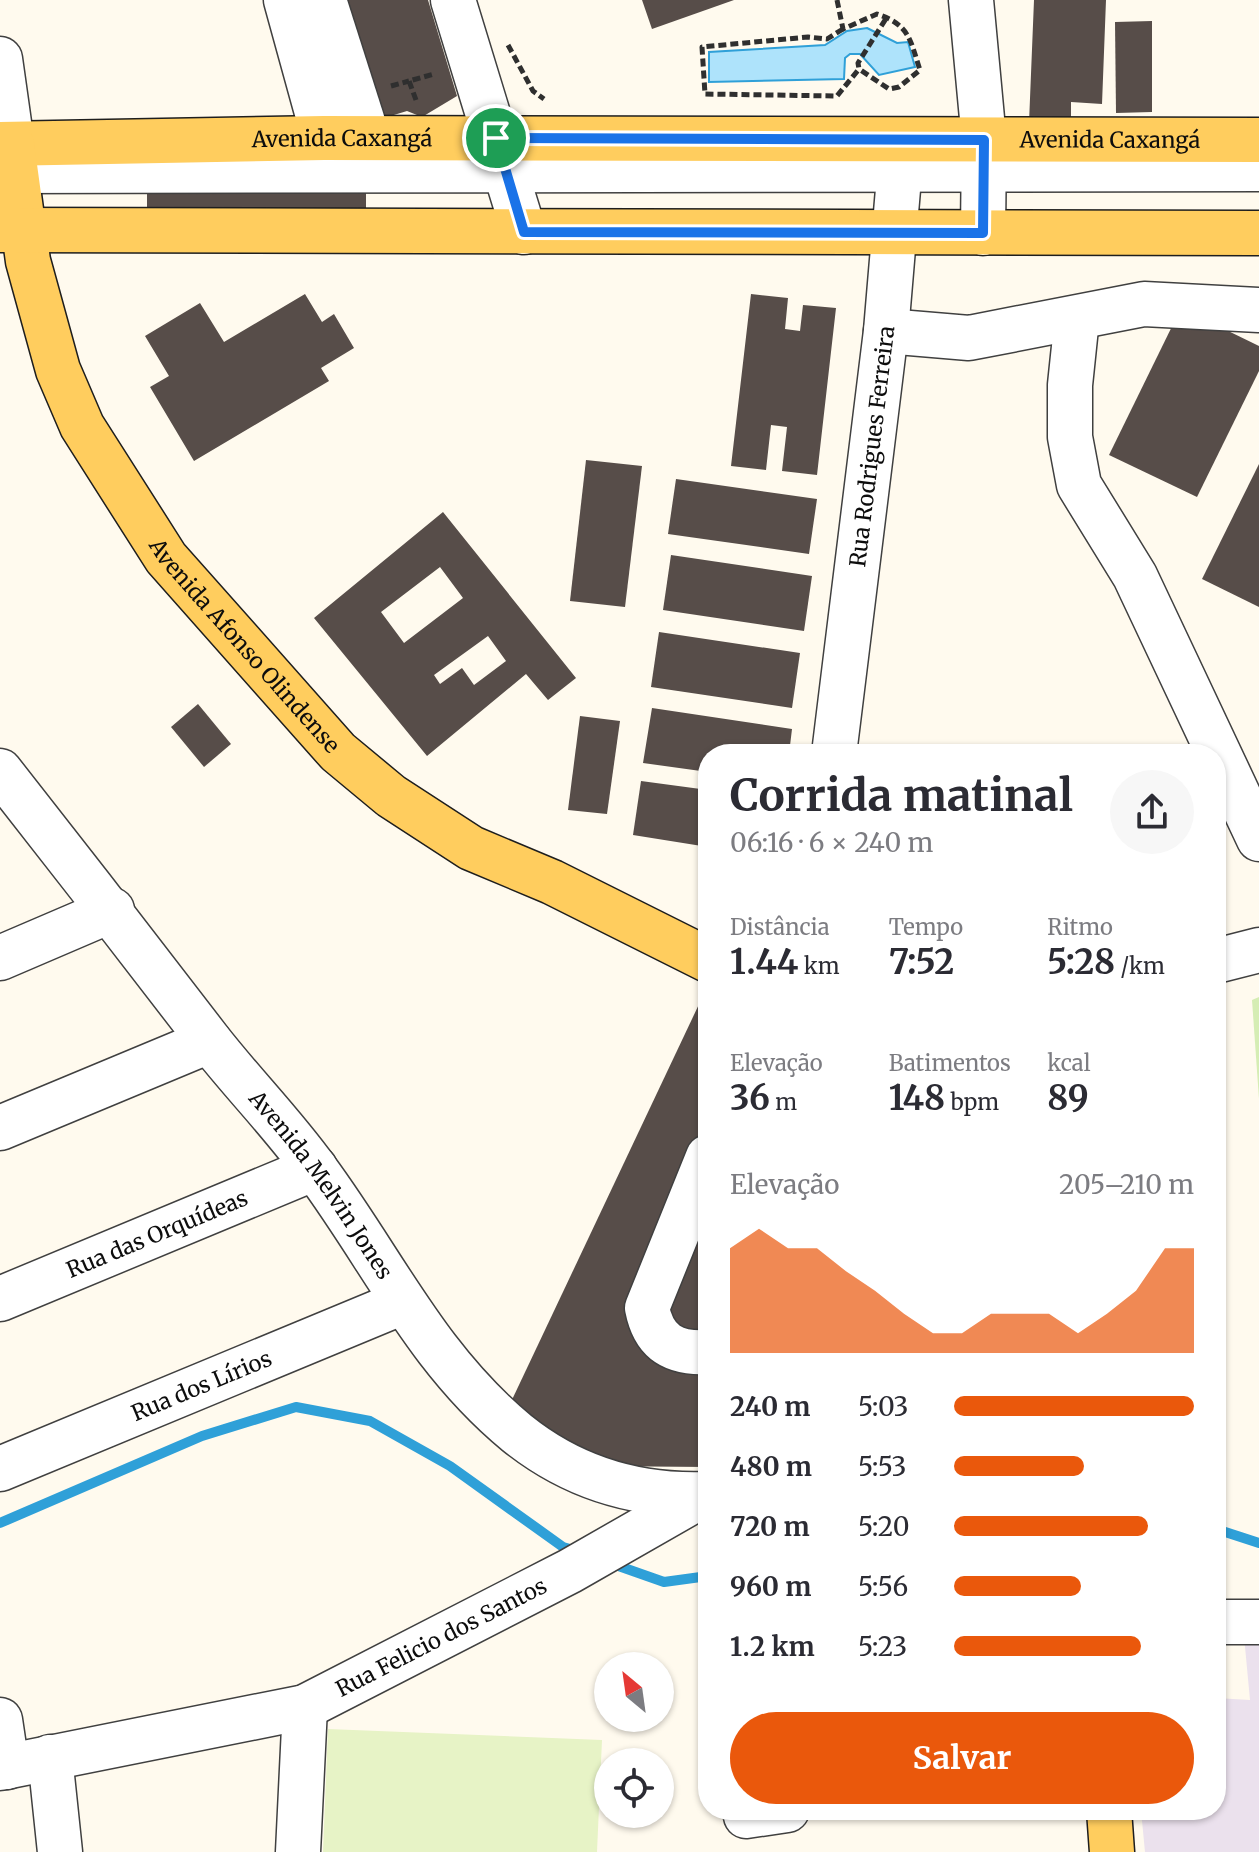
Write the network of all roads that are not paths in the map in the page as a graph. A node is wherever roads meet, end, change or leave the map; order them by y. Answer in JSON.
{"nodes":[{"id":1,"x":286,"y":0,"type":"edge"},
{"id":2,"x":324,"y":0,"type":"edge"},
{"id":3,"x":453,"y":0,"type":"edge"},
{"id":4,"x":971,"y":0,"type":"edge"},
{"id":5,"x":0,"y":59,"type":"edge"},
{"id":6,"x":324,"y":138,"type":"junction"},
{"id":7,"x":368,"y":138,"type":"junction"},
{"id":8,"x":1259,"y":140,"type":"edge"},
{"id":9,"x":501,"y":154,"type":"junction"},
{"id":10,"x":901,"y":154,"type":"junction"},
{"id":11,"x":984,"y":155,"type":"junction"},
{"id":12,"x":6,"y":158,"type":"edge"},
{"id":13,"x":1259,"y":169,"type":"edge"},
{"id":14,"x":1259,"y":214,"type":"edge"},
{"id":15,"x":11,"y":222,"type":"edge"},
{"id":16,"x":521,"y":223,"type":"junction"},
{"id":17,"x":983,"y":223,"type":"junction"},
{"id":18,"x":896,"y":224,"type":"junction"},
{"id":19,"x":1259,"y":233,"type":"edge"},
{"id":20,"x":1259,"y":310,"type":"edge"},
{"id":21,"x":1077,"y":318,"type":"junction"},
{"id":22,"x":886,"y":331,"type":"junction"},
{"id":23,"x":835,"y":744,"type":"edge"},
{"id":24,"x":1214,"y":744,"type":"edge"},
{"id":25,"x":1226,"y":769,"type":"edge"},
{"id":26,"x":3,"y":781,"type":"edge"},
{"id":27,"x":1259,"y":839,"type":"edge"},
{"id":28,"x":112,"y":910,"type":"junction"},
{"id":29,"x":1259,"y":950,"type":"edge"},
{"id":30,"x":698,"y":955,"type":"edge"},
{"id":31,"x":0,"y":958,"type":"edge"},
{"id":32,"x":1226,"y":958,"type":"edge"},
{"id":33,"x":209,"y":1041,"type":"junction"},
{"id":34,"x":0,"y":1128,"type":"edge"},
{"id":35,"x":315,"y":1168,"type":"junction"},
{"id":36,"x":698,"y":1182,"type":"edge"},
{"id":37,"x":0,"y":1299,"type":"edge"},
{"id":38,"x":403,"y":1302,"type":"junction"},
{"id":39,"x":698,"y":1352,"type":"edge"},
{"id":40,"x":0,"y":1469,"type":"edge"},
{"id":41,"x":698,"y":1494,"type":"edge"},
{"id":42,"x":698,"y":1498,"type":"edge"},
{"id":43,"x":1226,"y":1622,"type":"edge"},
{"id":44,"x":1259,"y":1622,"type":"edge"},
{"id":45,"x":305,"y":1707,"type":"junction"},
{"id":46,"x":0,"y":1720,"type":"edge"},
{"id":47,"x":50,"y":1757,"type":"junction"},
{"id":48,"x":3,"y":1768,"type":"edge"},
{"id":49,"x":1110,"y":1820,"type":"edge"},
{"id":50,"x":60,"y":1852,"type":"edge"},
{"id":51,"x":295,"y":1852,"type":"edge"},
{"id":52,"x":1112,"y":1852,"type":"edge"}],
"edges":[{"from":1,"to":6,"type":"street"},
{"from":2,"to":7,"type":"street"},
{"from":3,"to":9,"type":"street"},
{"from":4,"to":11,"type":"street"},
{"from":5,"to":12,"type":"street"},
{"from":6,"to":7,"type":"main road","name":"Avenida Caxangá"},
{"from":6,"to":12,"type":"main road","name":"Avenida Caxangá"},
{"from":7,"to":9,"type":"main road","name":"Avenida Caxangá"},
{"from":8,"to":11,"type":"main road","name":"Avenida Caxangá"},
{"from":9,"to":10,"type":"street"},
{"from":9,"to":10,"type":"main road","name":"Avenida Caxangá"},
{"from":9,"to":12,"type":"street"},
{"from":9,"to":16,"type":"street"},
{"from":10,"to":11,"type":"main road","name":"Avenida Caxangá"},
{"from":10,"to":18,"type":"street","name":"Rua Rodrigues Ferreira"},
{"from":11,"to":13,"type":"street"},
{"from":11,"to":17,"type":"street"},
{"from":12,"to":15,"type":"main road","name":"Avenida Afonso Olindense"},
{"from":14,"to":17,"type":"street"},
{"from":15,"to":16,"type":"main road"},
{"from":15,"to":30,"type":"main road","name":"Avenida Afonso Olindense"},
{"from":16,"to":18,"type":"main road"},
{"from":17,"to":18,"type":"main road"},
{"from":17,"to":19,"type":"main road"},
{"from":18,"to":22,"type":"street","name":"Rua Rodrigues Ferreira"},
{"from":20,"to":21,"type":"street"},
{"from":21,"to":22,"type":"street"},
{"from":21,"to":24,"type":"street"},
{"from":22,"to":23,"type":"street","name":"Rua Rodrigues Ferreira"},
{"from":25,"to":27,"type":"street"},
{"from":26,"to":28,"type":"street","name":"Avenida Melvin Jones"},
{"from":28,"to":31,"type":"street"},
{"from":28,"to":33,"type":"street","name":"Avenida Melvin Jones"},
{"from":29,"to":32,"type":"street"},
{"from":33,"to":34,"type":"street"},
{"from":33,"to":35,"type":"street","name":"Avenida Melvin Jones"},
{"from":35,"to":37,"type":"street","name":"Rua das Orquídeas"},
{"from":35,"to":38,"type":"street","name":"Avenida Melvin Jones"},
{"from":36,"to":39,"type":"street"},
{"from":38,"to":40,"type":"street","name":"Rua dos Lírios"},
{"from":38,"to":41,"type":"street","name":"Avenida Melvin Jones"},
{"from":42,"to":45,"type":"street","name":"Rua Felicio dos Santos"},
{"from":43,"to":44,"type":"street"},
{"from":45,"to":47,"type":"street","name":"Rua Felicio dos Santos"},
{"from":45,"to":51,"type":"street"},
{"from":46,"to":48,"type":"street"},
{"from":47,"to":48,"type":"street"},
{"from":47,"to":50,"type":"street"},
{"from":49,"to":52,"type":"main road"}]}
